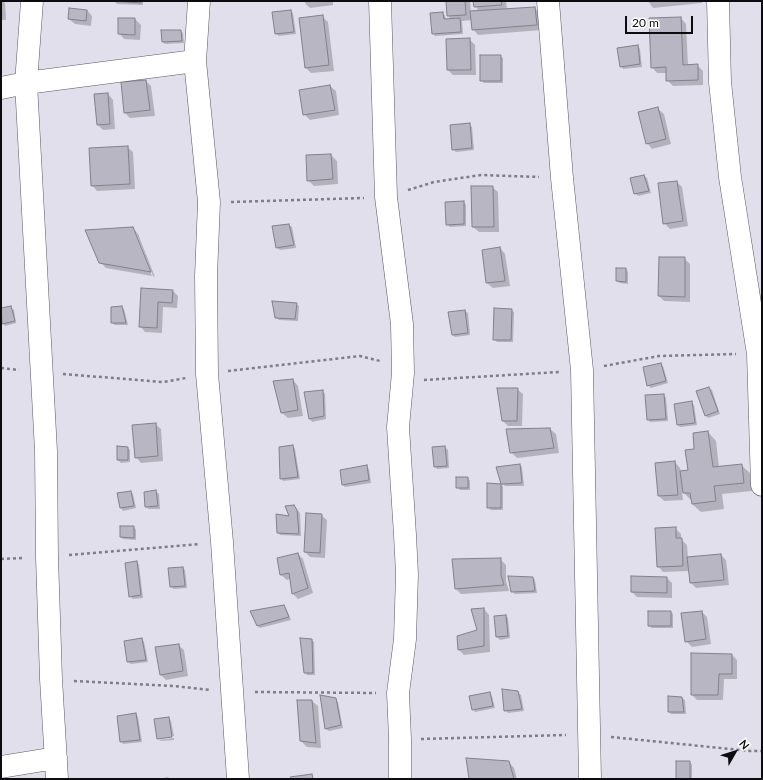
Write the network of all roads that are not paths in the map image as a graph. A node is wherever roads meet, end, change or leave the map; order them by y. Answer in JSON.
{"nodes":[{"id":1,"x":32,"y":1,"type":"edge"},
{"id":2,"x":199,"y":1,"type":"edge"},
{"id":3,"x":380,"y":1,"type":"edge"},
{"id":4,"x":548,"y":1,"type":"edge"},
{"id":5,"x":718,"y":1,"type":"edge"},
{"id":6,"x":195,"y":61,"type":"junction"},
{"id":7,"x":26,"y":83,"type":"junction"},
{"id":8,"x":1,"y":88,"type":"edge"},
{"id":9,"x":762,"y":485,"type":"edge"},
{"id":10,"x":56,"y":758,"type":"junction"},
{"id":11,"x":1,"y":767,"type":"edge"},
{"id":12,"x":57,"y":779,"type":"edge"},
{"id":13,"x":238,"y":779,"type":"edge"},
{"id":14,"x":400,"y":779,"type":"edge"},
{"id":15,"x":590,"y":779,"type":"edge"}],
"edges":[{"from":1,"to":7,"type":"street"},
{"from":2,"to":6,"type":"street"},
{"from":3,"to":14,"type":"street"},
{"from":4,"to":15,"type":"street"},
{"from":5,"to":9,"type":"street"},
{"from":6,"to":7,"type":"street"},
{"from":6,"to":13,"type":"street"},
{"from":7,"to":8,"type":"street"},
{"from":7,"to":10,"type":"street"},
{"from":10,"to":11,"type":"street"},
{"from":10,"to":12,"type":"street"}]}
